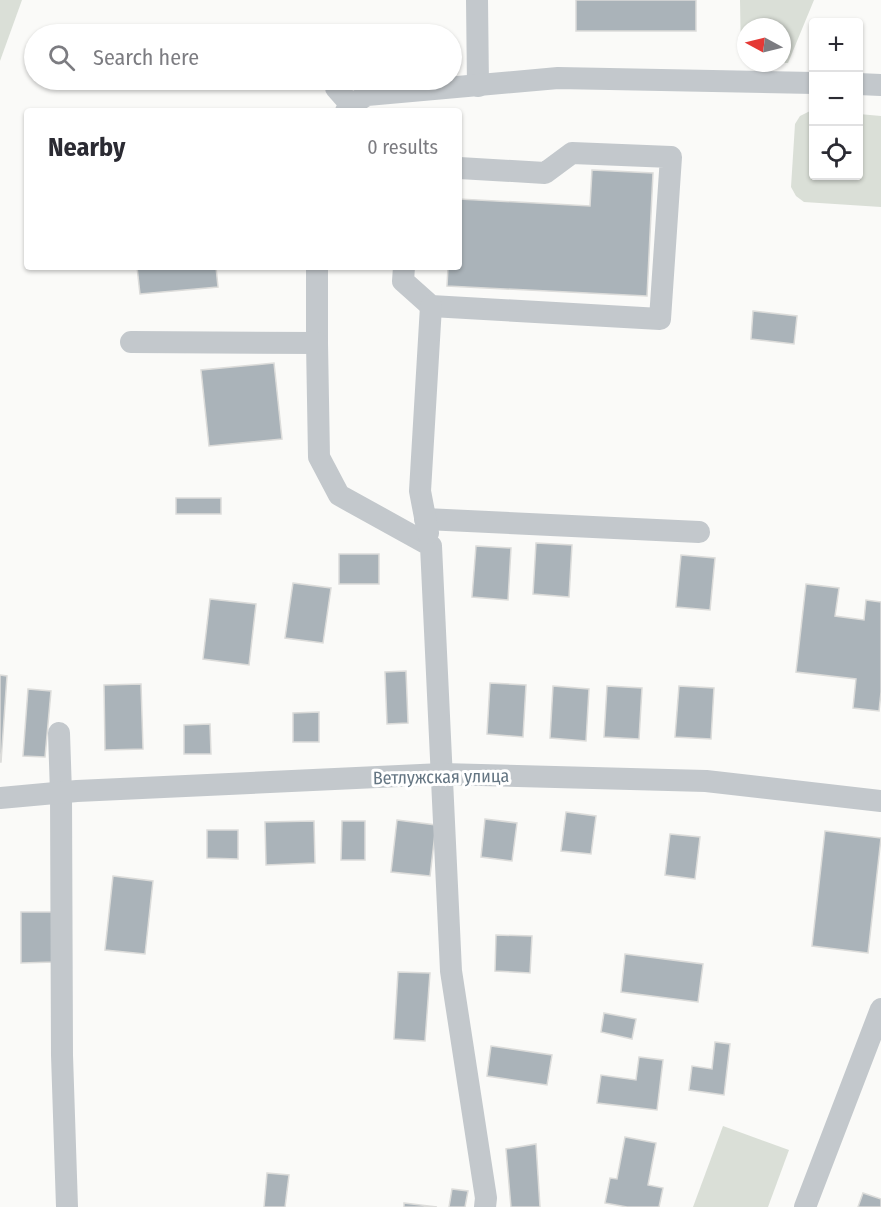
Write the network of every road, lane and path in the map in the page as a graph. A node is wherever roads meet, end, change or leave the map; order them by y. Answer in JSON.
{"nodes":[{"id":1,"x":477,"y":0,"type":"edge"},
{"id":2,"x":809,"y":83,"type":"edge"},
{"id":3,"x":863,"y":84,"type":"edge"},
{"id":4,"x":881,"y":85,"type":"edge"},
{"id":5,"x":478,"y":86,"type":"junction"},
{"id":6,"x":462,"y":87,"type":"edge"},
{"id":7,"x":337,"y":90,"type":"edge"},
{"id":8,"x":429,"y":90,"type":"edge"},
{"id":9,"x":348,"y":108,"type":"edge"},
{"id":10,"x":462,"y":168,"type":"edge"},
{"id":11,"x":317,"y":270,"type":"edge"},
{"id":12,"x":404,"y":270,"type":"edge"},
{"id":13,"x":431,"y":306,"type":"junction"},
{"id":14,"x":131,"y":342,"type":"dead end"},
{"id":15,"x":317,"y":343,"type":"junction"},
{"id":16,"x":425,"y":519,"type":"junction"},
{"id":17,"x":699,"y":532,"type":"dead end"},
{"id":18,"x":431,"y":546,"type":"junction"},
{"id":19,"x":59,"y":733,"type":"dead end"},
{"id":20,"x":441,"y":774,"type":"junction"},
{"id":21,"x":61,"y":793,"type":"junction"},
{"id":22,"x":0,"y":798,"type":"edge"},
{"id":23,"x":881,"y":801,"type":"edge"},
{"id":24,"x":881,"y":1009,"type":"edge"},
{"id":25,"x":67,"y":1207,"type":"edge"},
{"id":26,"x":485,"y":1207,"type":"edge"},
{"id":27,"x":805,"y":1207,"type":"edge"}],
"edges":[{"from":1,"to":5,"type":"street"},
{"from":2,"to":5,"type":"street"},
{"from":3,"to":4,"type":"street"},
{"from":5,"to":6,"type":"street"},
{"from":7,"to":9,"type":"street"},
{"from":8,"to":9,"type":"street"},
{"from":10,"to":13,"type":"street"},
{"from":11,"to":15,"type":"street"},
{"from":12,"to":13,"type":"street"},
{"from":13,"to":16,"type":"street"},
{"from":14,"to":15,"type":"street"},
{"from":15,"to":18,"type":"street"},
{"from":16,"to":17,"type":"street"},
{"from":16,"to":18,"type":"street"},
{"from":18,"to":20,"type":"street"},
{"from":19,"to":21,"type":"street"},
{"from":20,"to":21,"type":"street","name":"Ветлужская улица"},
{"from":20,"to":23,"type":"street","name":"Ветлужская улица"},
{"from":20,"to":26,"type":"street"},
{"from":21,"to":22,"type":"street","name":"Ветлужская улица"},
{"from":21,"to":25,"type":"street"},
{"from":24,"to":27,"type":"street"}]}
